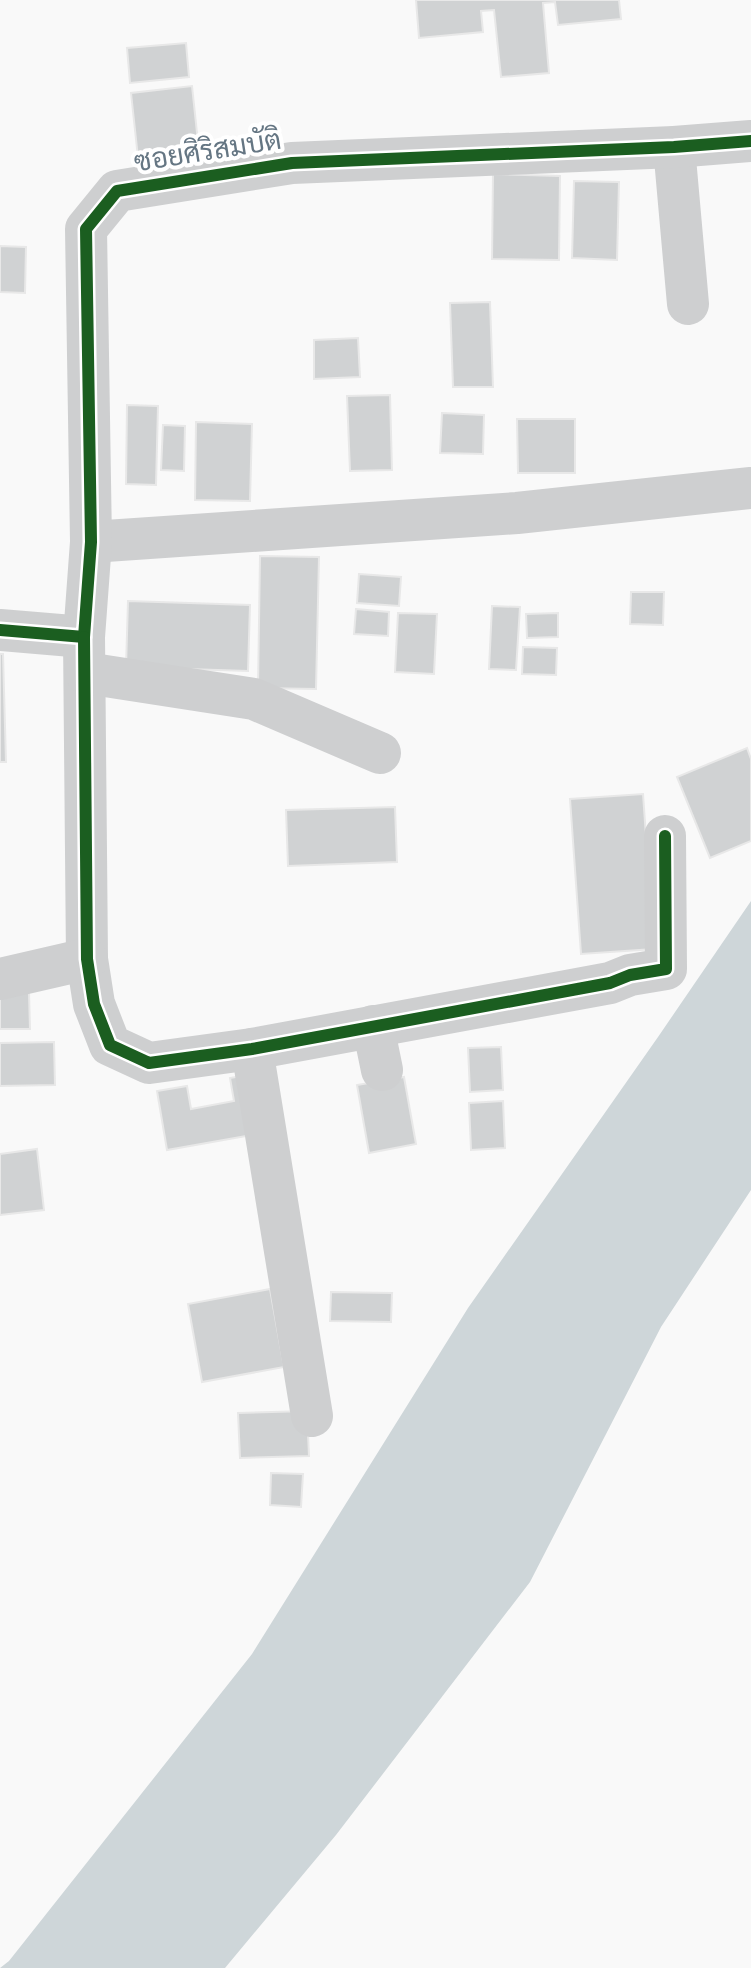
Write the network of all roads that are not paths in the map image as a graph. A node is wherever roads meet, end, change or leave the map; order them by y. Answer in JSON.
{"nodes":[{"id":1,"x":751,"y":141,"type":"edge"},
{"id":2,"x":674,"y":147,"type":"junction"},
{"id":3,"x":688,"y":304,"type":"dead end"},
{"id":4,"x":751,"y":488,"type":"edge"},
{"id":5,"x":91,"y":542,"type":"junction"},
{"id":6,"x":0,"y":630,"type":"edge"},
{"id":7,"x":85,"y":655,"type":"junction"},
{"id":8,"x":380,"y":753,"type":"dead end"},
{"id":9,"x":665,"y":836,"type":"dead end"},
{"id":10,"x":87,"y":959,"type":"junction"},
{"id":11,"x":0,"y":979,"type":"edge"},
{"id":12,"x":373,"y":1026,"type":"junction"},
{"id":13,"x":252,"y":1049,"type":"junction"},
{"id":14,"x":382,"y":1070,"type":"dead end"},
{"id":15,"x":312,"y":1416,"type":"dead end"}],
"edges":[{"from":1,"to":2,"type":"street","name":"ซอยศิริสมบัติ"},
{"from":2,"to":3,"type":"street"},
{"from":2,"to":5,"type":"street","name":"ซอยศิริสมบัติ"},
{"from":4,"to":5,"type":"street"},
{"from":5,"to":7,"type":"street","name":"ซอยศิริสมบัติ"},
{"from":6,"to":7,"type":"street"},
{"from":7,"to":8,"type":"street"},
{"from":7,"to":10,"type":"street","name":"ซอยศิริสมบัติ"},
{"from":9,"to":12,"type":"street"},
{"from":10,"to":11,"type":"street"},
{"from":10,"to":13,"type":"street","name":"ซอยศิริสมบัติ"},
{"from":12,"to":13,"type":"street"},
{"from":12,"to":14,"type":"street"},
{"from":13,"to":15,"type":"street"}]}
